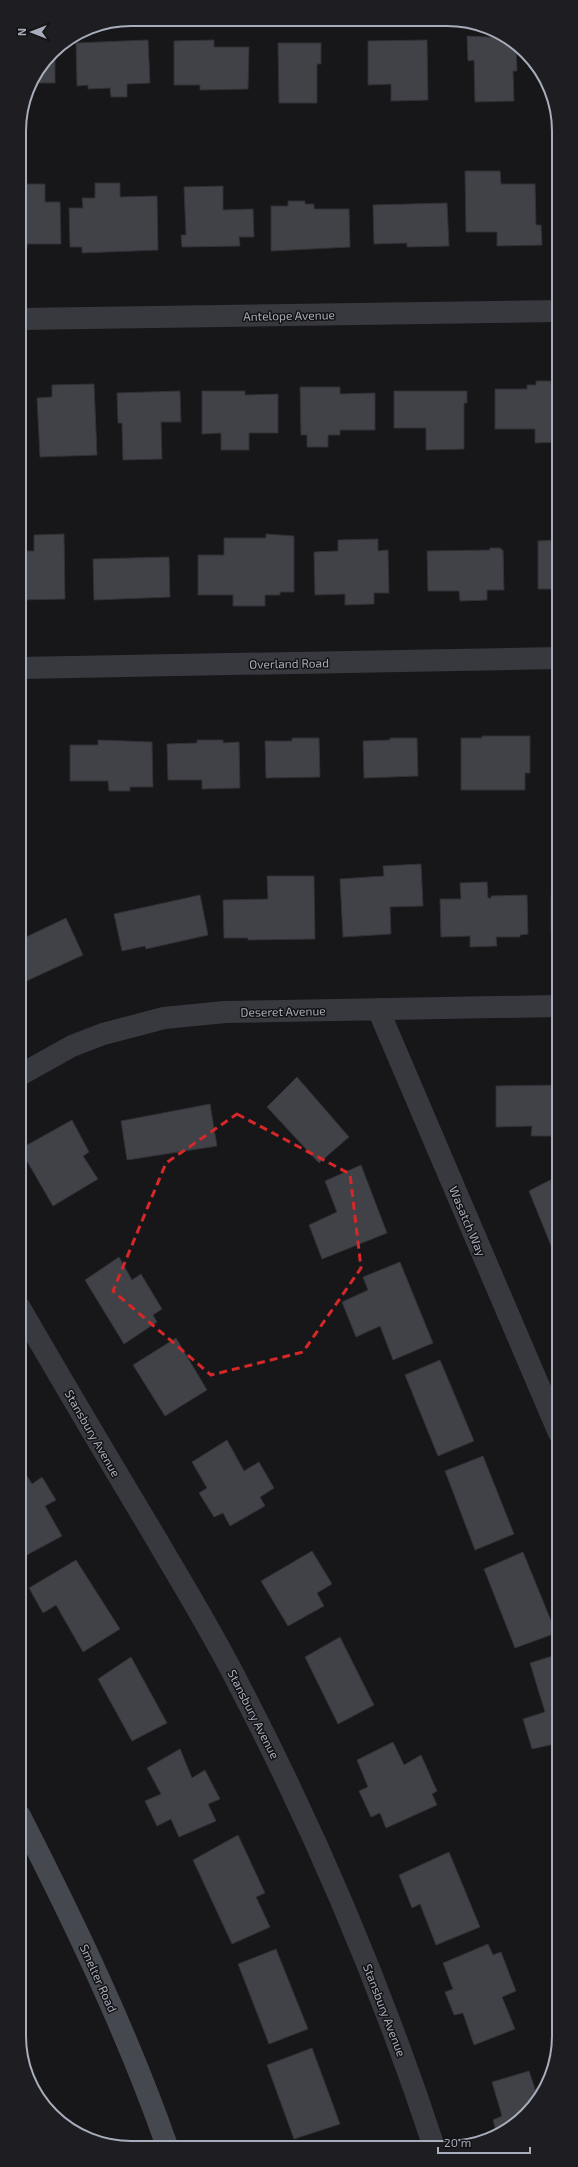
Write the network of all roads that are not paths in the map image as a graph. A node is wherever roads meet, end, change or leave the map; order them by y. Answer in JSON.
{"nodes":[{"id":1,"x":552,"y":311,"type":"edge"},
{"id":2,"x":26,"y":320,"type":"edge"},
{"id":3,"x":552,"y":658,"type":"edge"},
{"id":4,"x":26,"y":668,"type":"edge"},
{"id":5,"x":552,"y":1006,"type":"edge"},
{"id":6,"x":378,"y":1009,"type":"junction"},
{"id":7,"x":26,"y":1072,"type":"edge"},
{"id":8,"x":26,"y":1318,"type":"edge"},
{"id":9,"x":552,"y":1419,"type":"edge"},
{"id":10,"x":26,"y":1828,"type":"edge"},
{"id":11,"x":165,"y":2141,"type":"edge"},
{"id":12,"x":432,"y":2141,"type":"edge"}],
"edges":[{"from":1,"to":2,"type":"street","name":"Antelope Avenue"},
{"from":3,"to":4,"type":"street","name":"Overland Road"},
{"from":5,"to":6,"type":"street","name":"Deseret Avenue"},
{"from":6,"to":7,"type":"street","name":"Deseret Avenue"},
{"from":6,"to":9,"type":"street","name":"Wasatch Way"},
{"from":8,"to":12,"type":"street","name":"Stansbury Avenue"},
{"from":10,"to":11,"type":"street","name":"Smelter Road"}]}
